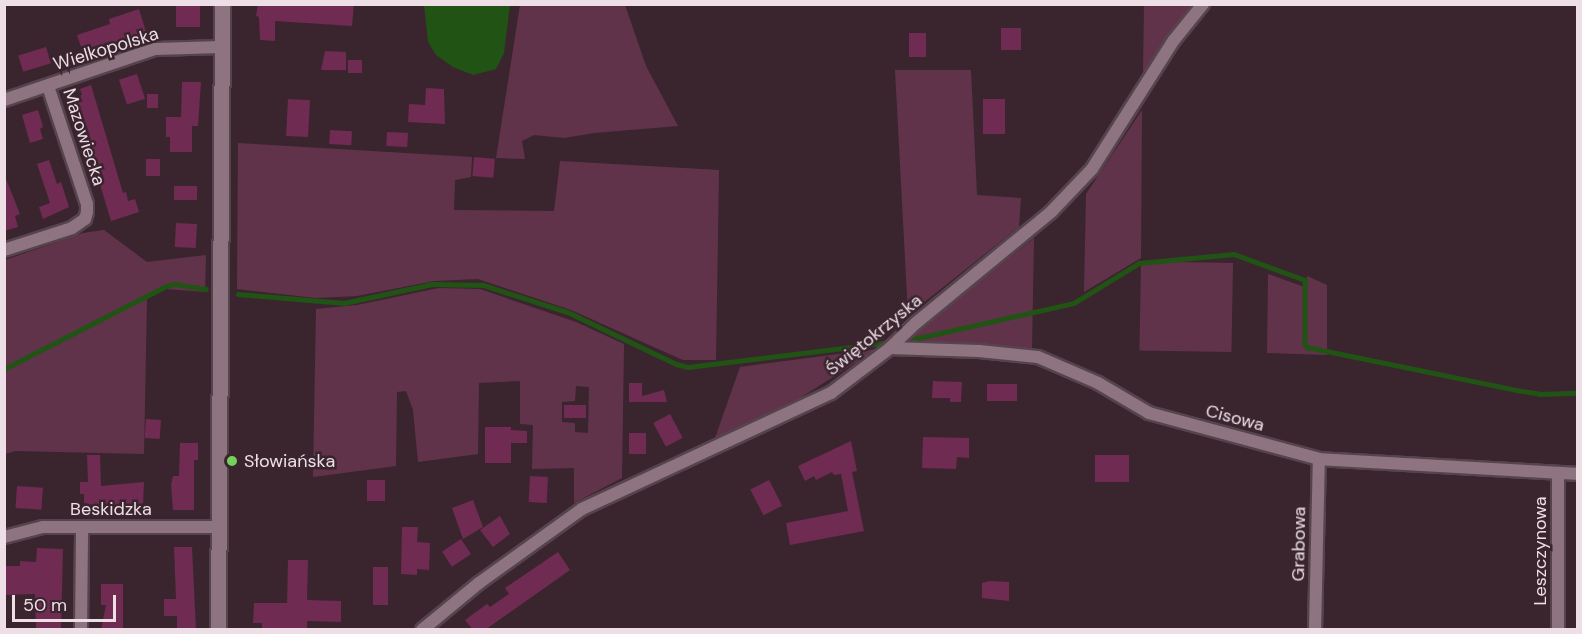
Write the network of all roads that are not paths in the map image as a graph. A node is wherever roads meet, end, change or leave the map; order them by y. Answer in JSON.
{"nodes":[{"id":1,"x":222,"y":4,"type":"edge"},
{"id":2,"x":1203,"y":4,"type":"edge"},
{"id":3,"x":221,"y":47,"type":"junction"},
{"id":4,"x":48,"y":86,"type":"junction"},
{"id":5,"x":4,"y":100,"type":"edge"},
{"id":6,"x":4,"y":250,"type":"edge"},
{"id":7,"x":893,"y":349,"type":"junction"},
{"id":8,"x":1319,"y":459,"type":"junction"},
{"id":9,"x":1558,"y":474,"type":"junction"},
{"id":10,"x":1578,"y":474,"type":"edge"},
{"id":11,"x":82,"y":527,"type":"junction"},
{"id":12,"x":219,"y":527,"type":"junction"},
{"id":13,"x":4,"y":537,"type":"edge"},
{"id":14,"x":81,"y":630,"type":"edge"},
{"id":15,"x":218,"y":630,"type":"edge"},
{"id":16,"x":422,"y":630,"type":"edge"},
{"id":17,"x":1315,"y":630,"type":"edge"},
{"id":18,"x":1558,"y":630,"type":"edge"}],
"edges":[{"from":1,"to":3,"type":"street"},
{"from":2,"to":7,"type":"street","name":"Świętokrzyska"},
{"from":3,"to":4,"type":"street","name":"Wielkopolska"},
{"from":3,"to":12,"type":"street"},
{"from":4,"to":5,"type":"street","name":"Wielkopolska"},
{"from":4,"to":6,"type":"street","name":"Mazowiecka"},
{"from":7,"to":8,"type":"street","name":"Cisowa"},
{"from":7,"to":16,"type":"street","name":"Świętokrzyska"},
{"from":8,"to":9,"type":"street","name":"Cisowa"},
{"from":8,"to":17,"type":"street","name":"Grabowa"},
{"from":9,"to":10,"type":"street","name":"Cisowa"},
{"from":9,"to":18,"type":"street","name":"Leszczynowa"},
{"from":11,"to":12,"type":"street","name":"Beskidzka"},
{"from":11,"to":13,"type":"street","name":"Beskidzka"},
{"from":11,"to":14,"type":"street"},
{"from":12,"to":15,"type":"street"}]}
